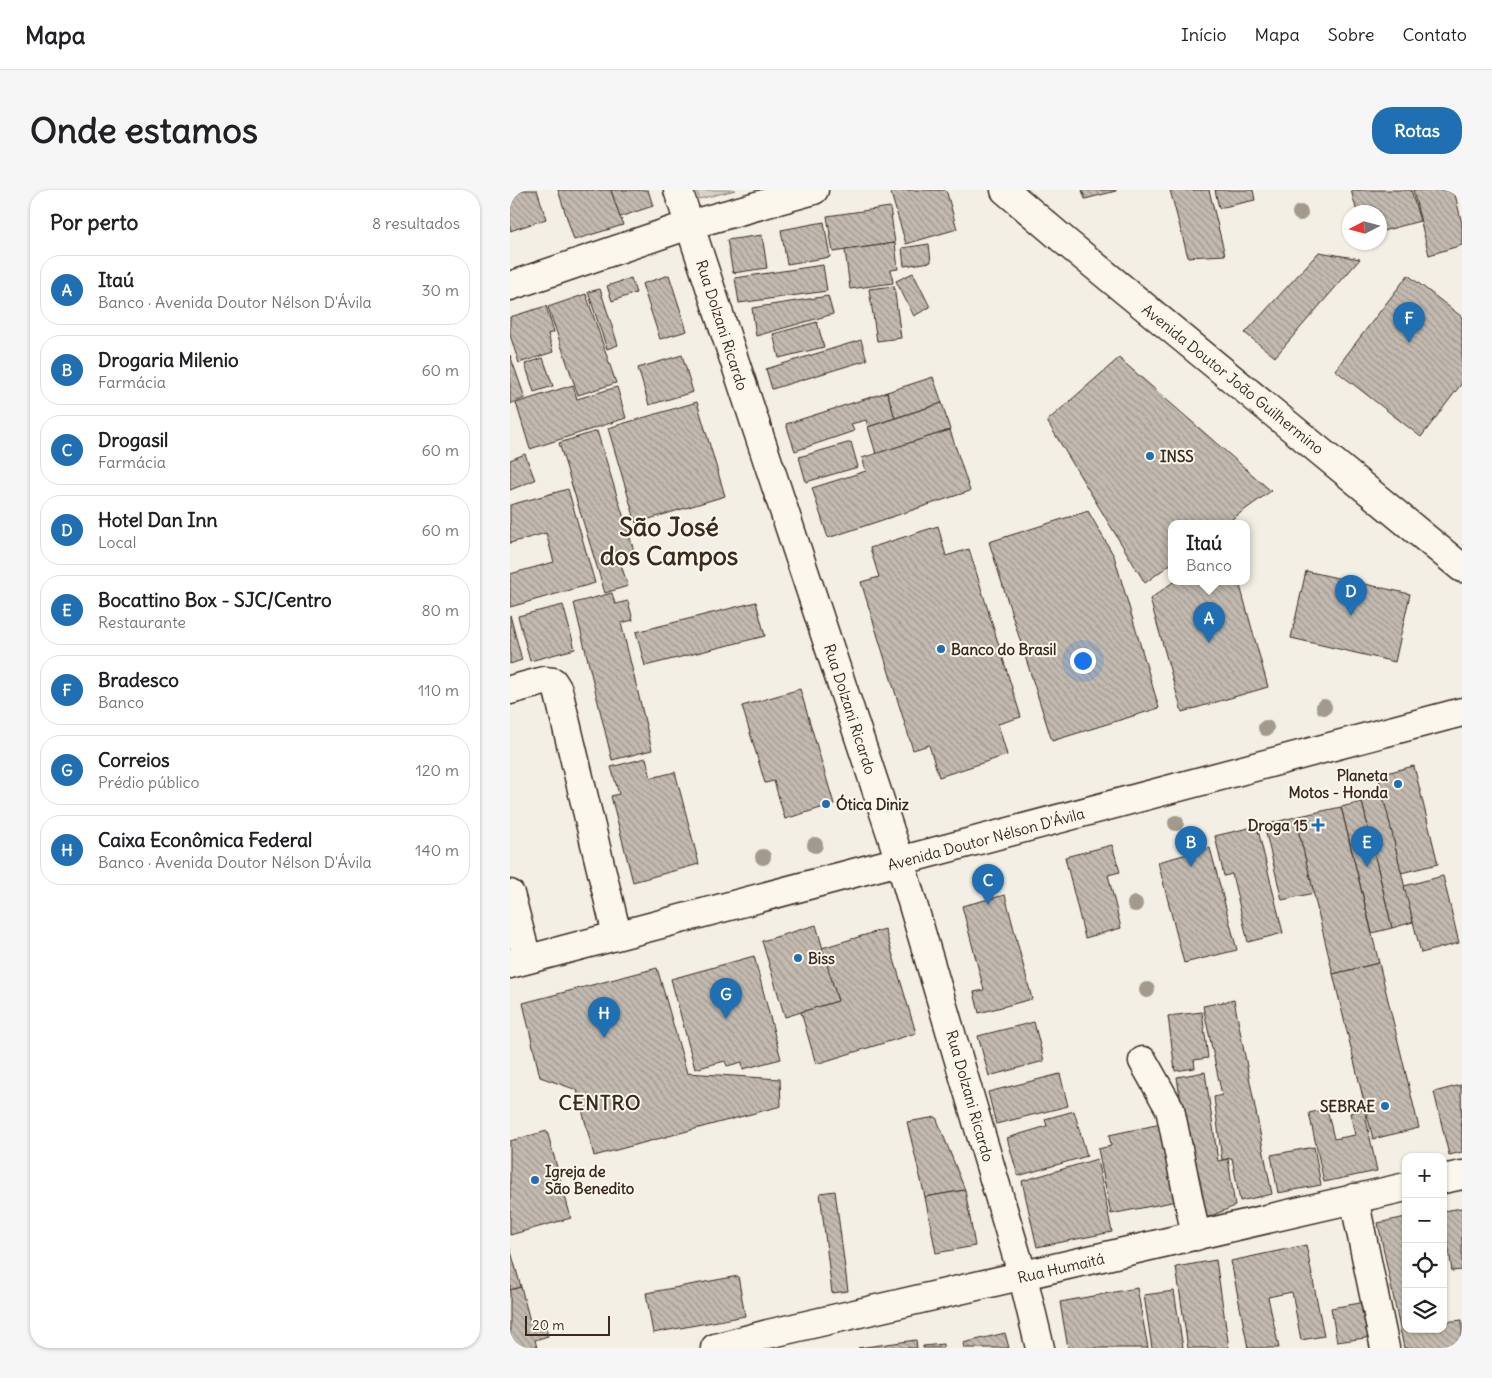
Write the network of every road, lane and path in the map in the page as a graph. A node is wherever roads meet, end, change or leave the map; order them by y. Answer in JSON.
{"nodes":[{"id":1,"x":678,"y":190,"type":"edge"},
{"id":2,"x":814,"y":190,"type":"edge"},
{"id":3,"x":1005,"y":190,"type":"edge"},
{"id":4,"x":689,"y":225,"type":"junction"},
{"id":5,"x":510,"y":286,"type":"edge"},
{"id":6,"x":1462,"y":568,"type":"edge"},
{"id":7,"x":510,"y":690,"type":"edge"},
{"id":8,"x":1462,"y":712,"type":"edge"},
{"id":9,"x":900,"y":862,"type":"junction"},
{"id":10,"x":510,"y":894,"type":"edge"},
{"id":11,"x":617,"y":935,"type":"junction"},
{"id":12,"x":519,"y":961,"type":"edge"},
{"id":13,"x":1143,"y":1061,"type":"dead end"},
{"id":14,"x":1462,"y":1175,"type":"edge"},
{"id":15,"x":1447,"y":1178,"type":"edge"},
{"id":16,"x":1402,"y":1188,"type":"edge"},
{"id":17,"x":1354,"y":1198,"type":"junction"},
{"id":18,"x":1196,"y":1236,"type":"junction"},
{"id":19,"x":1023,"y":1277,"type":"junction"},
{"id":20,"x":716,"y":1348,"type":"edge"},
{"id":21,"x":1040,"y":1348,"type":"edge"},
{"id":22,"x":1384,"y":1348,"type":"edge"}],
"edges":[{"from":1,"to":4,"type":"street","name":"Rua Dolzani Ricardo"},
{"from":2,"to":4,"type":"street"},
{"from":3,"to":6,"type":"street","name":"Avenida Doutor João Guilhermino"},
{"from":4,"to":5,"type":"street"},
{"from":4,"to":9,"type":"street","name":"Rua Dolzani Ricardo"},
{"from":7,"to":11,"type":"street"},
{"from":8,"to":9,"type":"street","name":"Avenida Doutor Nélson D'Ávila"},
{"from":9,"to":11,"type":"street","name":"Avenida Doutor Nélson D'Ávila"},
{"from":9,"to":19,"type":"street","name":"Rua Dolzani Ricardo"},
{"from":10,"to":12,"type":"street"},
{"from":11,"to":12,"type":"street","name":"Avenida Doutor Nélson D'Ávila"},
{"from":13,"to":18,"type":"street"},
{"from":14,"to":15,"type":"street"},
{"from":16,"to":17,"type":"street","name":"Rua Humaitá"},
{"from":17,"to":18,"type":"street","name":"Rua Humaitá"},
{"from":17,"to":22,"type":"street"},
{"from":18,"to":19,"type":"street","name":"Rua Humaitá"},
{"from":19,"to":20,"type":"street","name":"Rua Humaitá"},
{"from":19,"to":21,"type":"street","name":"Rua Dolzani Ricardo"}]}
